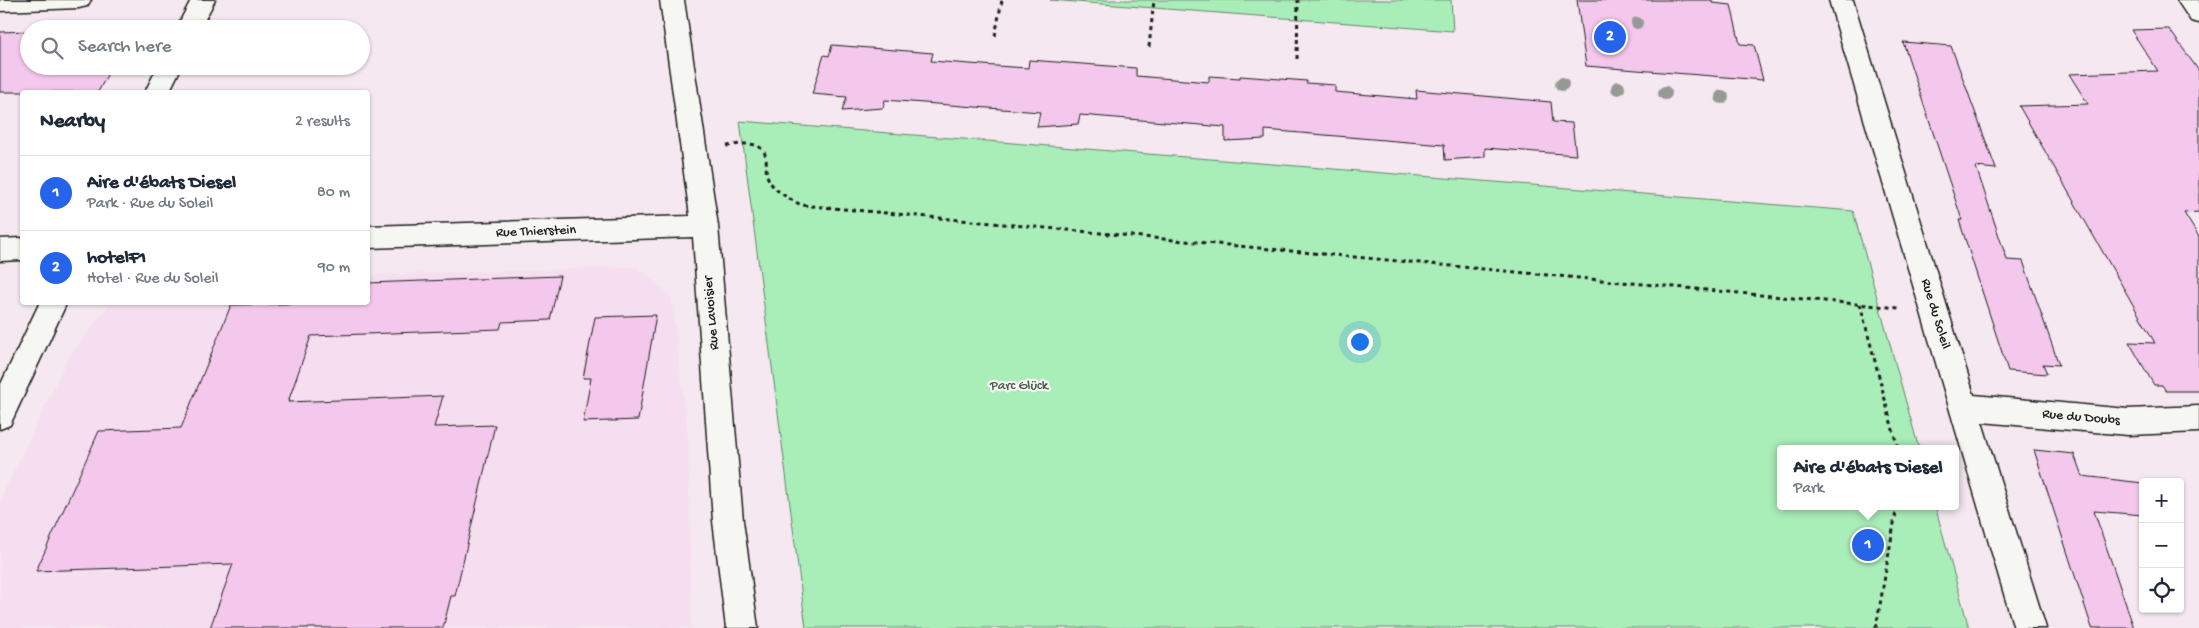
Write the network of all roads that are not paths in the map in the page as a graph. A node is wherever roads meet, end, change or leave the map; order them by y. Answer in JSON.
{"nodes":[{"id":1,"x":79,"y":0,"type":"edge"},
{"id":2,"x":203,"y":0,"type":"edge"},
{"id":3,"x":672,"y":0,"type":"edge"},
{"id":4,"x":1841,"y":0,"type":"edge"},
{"id":5,"x":2189,"y":0,"type":"edge"},
{"id":6,"x":0,"y":3,"type":"edge"},
{"id":7,"x":2199,"y":14,"type":"edge"},
{"id":8,"x":193,"y":20,"type":"edge"},
{"id":9,"x":166,"y":75,"type":"edge"},
{"id":10,"x":158,"y":90,"type":"edge"},
{"id":11,"x":705,"y":226,"type":"junction"},
{"id":12,"x":370,"y":237,"type":"edge"},
{"id":13,"x":20,"y":249,"type":"edge"},
{"id":14,"x":0,"y":250,"type":"edge"},
{"id":15,"x":53,"y":305,"type":"edge"},
{"id":16,"x":1963,"y":407,"type":"junction"},
{"id":17,"x":0,"y":416,"type":"edge"},
{"id":18,"x":2199,"y":419,"type":"edge"},
{"id":19,"x":742,"y":628,"type":"edge"},
{"id":20,"x":2030,"y":628,"type":"edge"}],
"edges":[{"from":1,"to":6,"type":"street"},
{"from":2,"to":8,"type":"street"},
{"from":3,"to":11,"type":"street","name":"Rue Lavoisier"},
{"from":4,"to":16,"type":"street","name":"Rue du Soleil"},
{"from":5,"to":7,"type":"street"},
{"from":9,"to":10,"type":"street"},
{"from":11,"to":12,"type":"street","name":"Rue Thierstein"},
{"from":11,"to":19,"type":"street","name":"Rue Lavoisier"},
{"from":13,"to":14,"type":"street"},
{"from":15,"to":17,"type":"street"},
{"from":16,"to":18,"type":"street","name":"Rue du Doubs"},
{"from":16,"to":20,"type":"street","name":"Rue du Soleil"}]}
